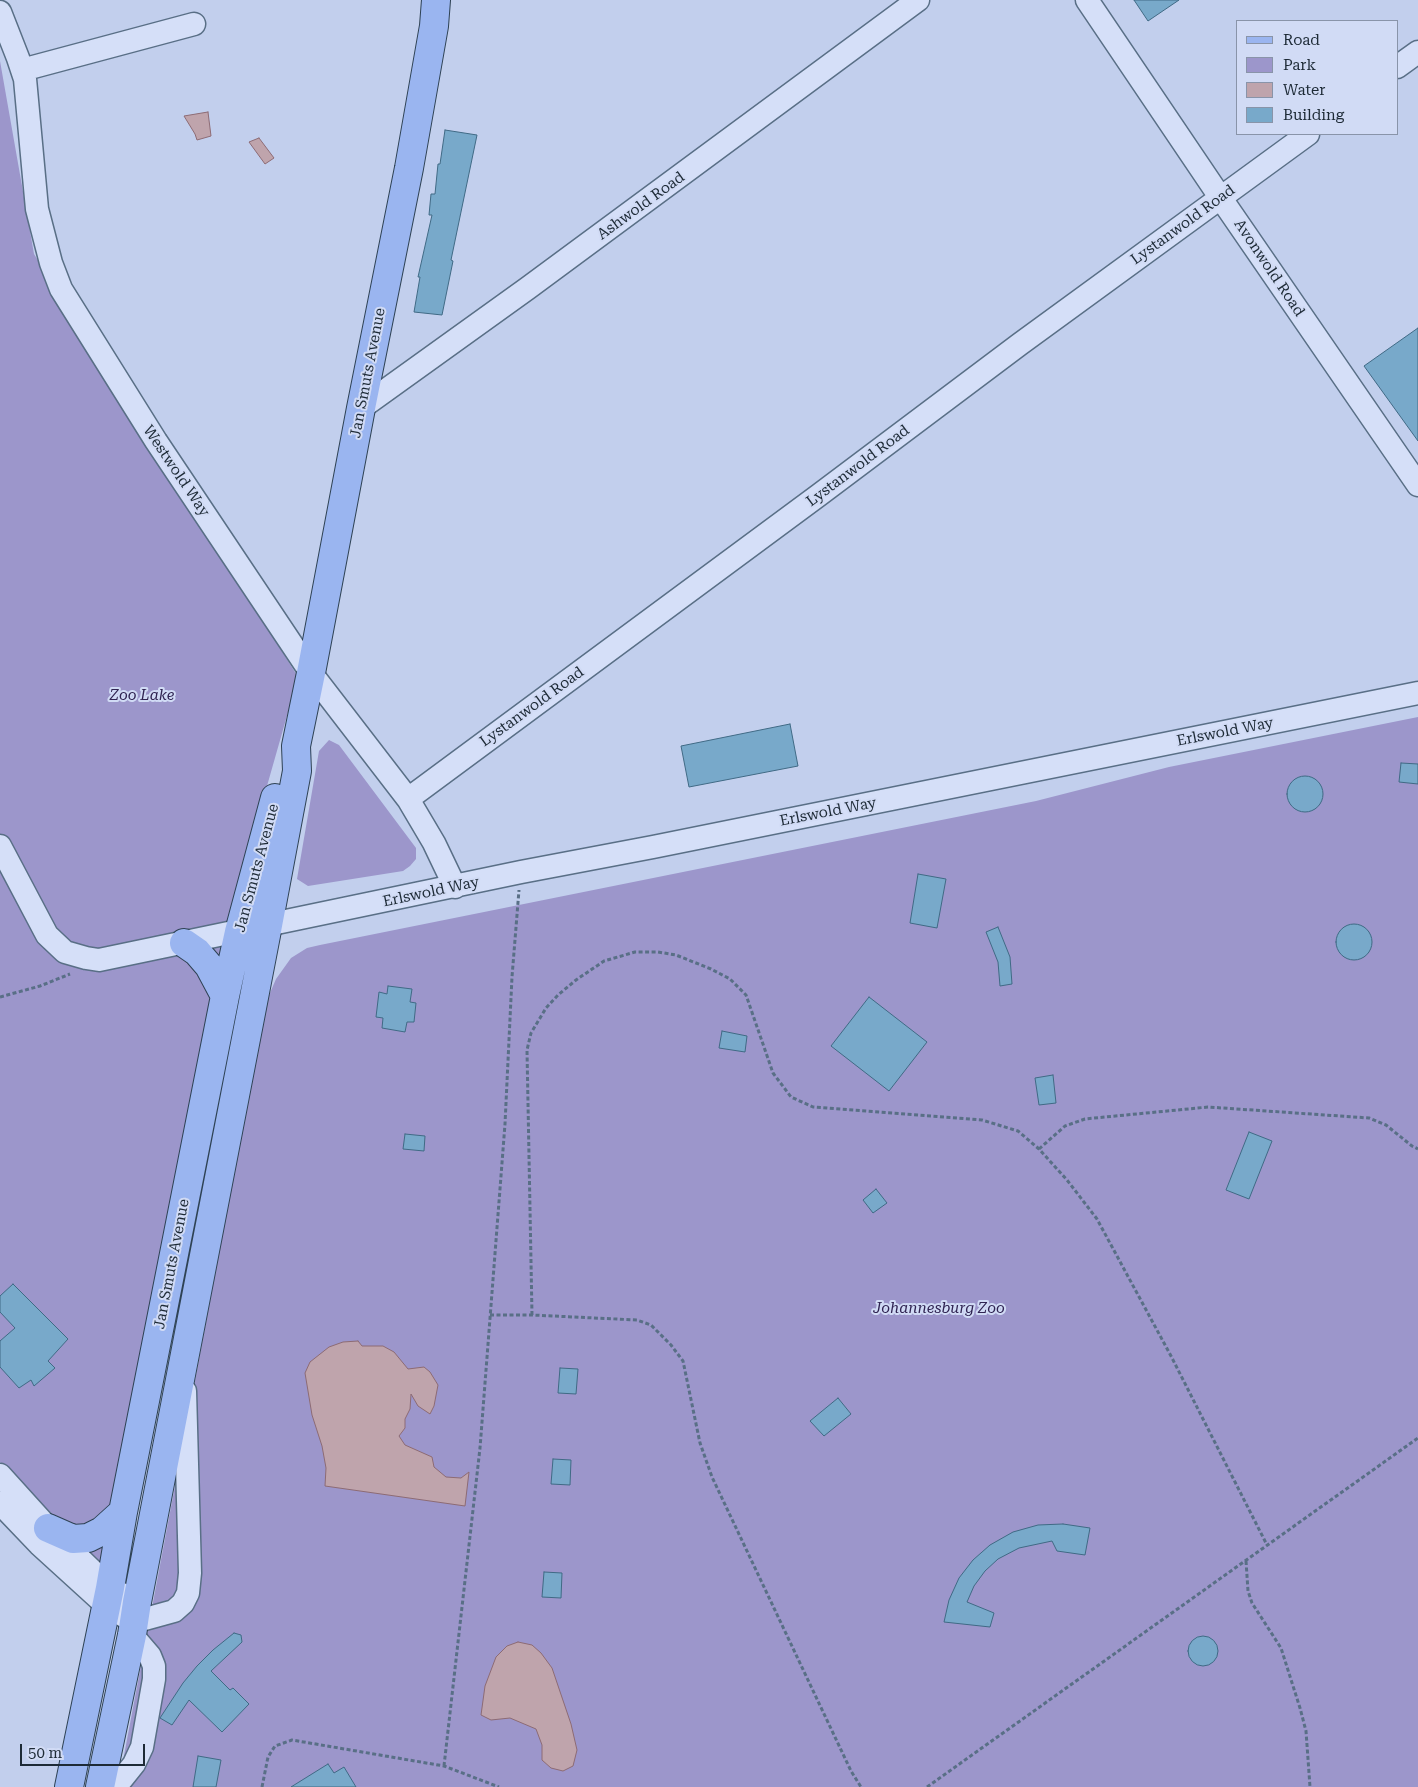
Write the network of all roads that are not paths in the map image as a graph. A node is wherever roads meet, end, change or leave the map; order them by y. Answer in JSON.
{"nodes":[{"id":1,"x":436,"y":0,"type":"edge"},
{"id":2,"x":918,"y":0,"type":"edge"},
{"id":3,"x":1088,"y":0,"type":"edge"},
{"id":4,"x":0,"y":12,"type":"edge"},
{"id":5,"x":194,"y":24,"type":"dead end"},
{"id":6,"x":1418,"y":52,"type":"edge"},
{"id":7,"x":1398,"y":66,"type":"edge"},
{"id":8,"x":22,"y":70,"type":"junction"},
{"id":9,"x":1307,"y":135,"type":"edge"},
{"id":10,"x":1220,"y":197,"type":"junction"},
{"id":11,"x":361,"y":408,"type":"junction"},
{"id":12,"x":1418,"y":485,"type":"edge"},
{"id":13,"x":311,"y":673,"type":"junction"},
{"id":14,"x":1418,"y":694,"type":"edge"},
{"id":15,"x":296,"y":746,"type":"junction"},
{"id":16,"x":408,"y":799,"type":"junction"},
{"id":17,"x":0,"y":846,"type":"edge"},
{"id":18,"x":455,"y":887,"type":"junction"},
{"id":19,"x":268,"y":925,"type":"junction"},
{"id":20,"x":239,"y":932,"type":"junction"},
{"id":21,"x":184,"y":943,"type":"junction"},
{"id":22,"x":225,"y":996,"type":"junction"},
{"id":23,"x":185,"y":1361,"type":"junction"},
{"id":24,"x":0,"y":1475,"type":"edge"},
{"id":25,"x":11,"y":1506,"type":"edge"},
{"id":26,"x":123,"y":1512,"type":"junction"},
{"id":27,"x":48,"y":1528,"type":"junction"},
{"id":28,"x":108,"y":1596,"type":"junction"},
{"id":29,"x":135,"y":1620,"type":"junction"},
{"id":30,"x":69,"y":1787,"type":"edge"},
{"id":31,"x":100,"y":1787,"type":"edge"},
{"id":32,"x":105,"y":1787,"type":"edge"}],
"edges":[{"from":1,"to":11,"type":"main road","name":"Jan Smuts Avenue"},
{"from":2,"to":11,"type":"street","name":"Ashwold Road"},
{"from":3,"to":10,"type":"street","name":"Avonwold Road"},
{"from":4,"to":8,"type":"street","name":"Westwold Way"},
{"from":5,"to":8,"type":"street"},
{"from":6,"to":7,"type":"street"},
{"from":8,"to":13,"type":"street","name":"Westwold Way"},
{"from":9,"to":10,"type":"street","name":"Lystanwold Road"},
{"from":10,"to":12,"type":"street","name":"Avonwold Road"},
{"from":10,"to":16,"type":"street","name":"Lystanwold Road"},
{"from":11,"to":13,"type":"main road","name":"Jan Smuts Avenue"},
{"from":13,"to":15,"type":"main road","name":"Jan Smuts Avenue"},
{"from":13,"to":16,"type":"street","name":"Westwold Way"},
{"from":14,"to":18,"type":"street","name":"Erlswold Way"},
{"from":15,"to":19,"type":"main road","name":"Jan Smuts Avenue"},
{"from":15,"to":20,"type":"main road","name":"Jan Smuts Avenue"},
{"from":16,"to":18,"type":"street","name":"Westwold Way"},
{"from":17,"to":21,"type":"street","name":"Erlswold Way"},
{"from":18,"to":19,"type":"street","name":"Erlswold Way"},
{"from":19,"to":20,"type":"street","name":"Erlswold Way"},
{"from":19,"to":23,"type":"main road","name":"Jan Smuts Avenue"},
{"from":20,"to":21,"type":"street","name":"Erlswold Way"},
{"from":20,"to":22,"type":"main road","name":"Jan Smuts Avenue"},
{"from":21,"to":22,"type":"main road"},
{"from":22,"to":26,"type":"main road","name":"Jan Smuts Avenue"},
{"from":23,"to":29,"type":"main road","name":"Jan Smuts Avenue"},
{"from":23,"to":29,"type":"street"},
{"from":24,"to":25,"type":"street"},
{"from":25,"to":27,"type":"street"},
{"from":25,"to":28,"type":"street"},
{"from":26,"to":27,"type":"main road"},
{"from":26,"to":28,"type":"main road","name":"Jan Smuts Avenue"},
{"from":27,"to":28,"type":"street"},
{"from":28,"to":29,"type":"street"},
{"from":28,"to":30,"type":"main road","name":"Jan Smuts Avenue"},
{"from":29,"to":31,"type":"main road","name":"Jan Smuts Avenue"},
{"from":29,"to":32,"type":"street"}]}
